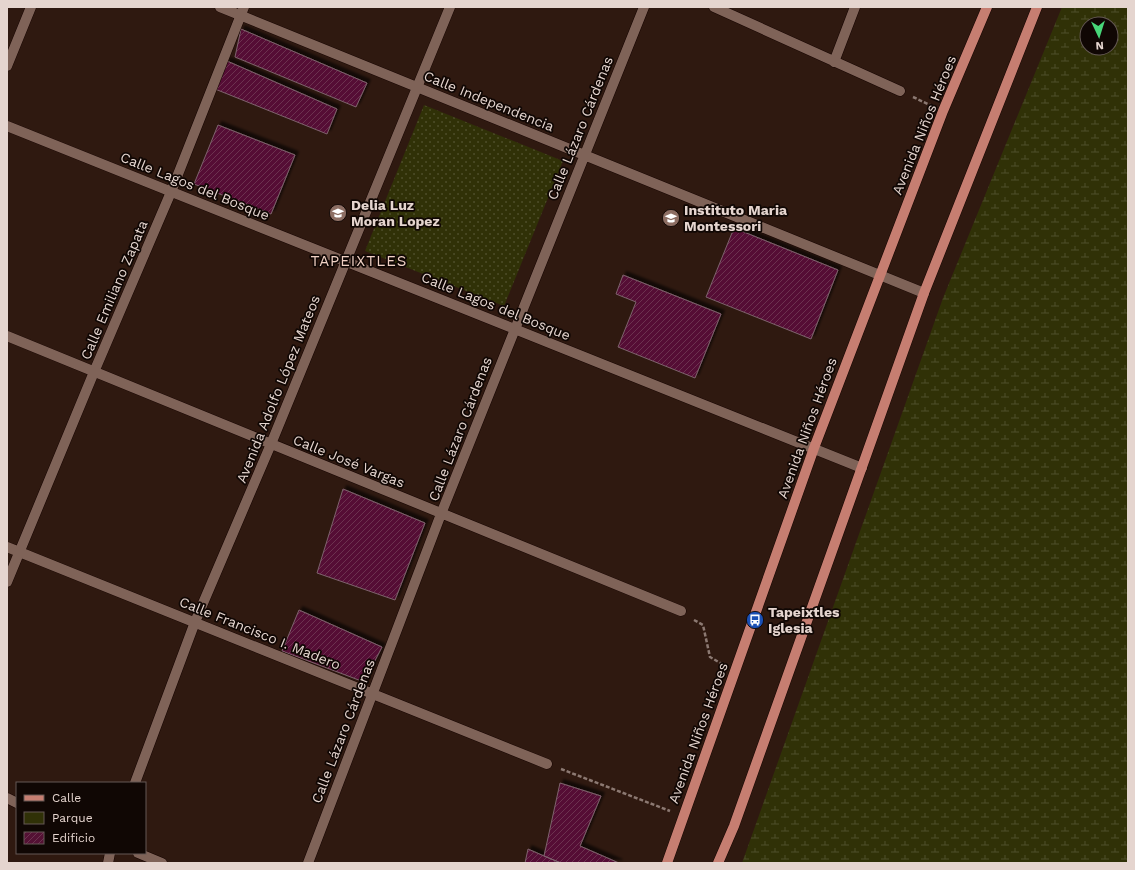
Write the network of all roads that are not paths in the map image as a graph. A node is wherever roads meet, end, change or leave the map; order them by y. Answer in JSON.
{"nodes":[{"id":1,"x":31,"y":7,"type":"edge"},
{"id":2,"x":220,"y":7,"type":"edge"},
{"id":3,"x":450,"y":7,"type":"edge"},
{"id":4,"x":644,"y":7,"type":"edge"},
{"id":5,"x":714,"y":7,"type":"edge"},
{"id":6,"x":855,"y":7,"type":"edge"},
{"id":7,"x":987,"y":7,"type":"edge"},
{"id":8,"x":1037,"y":7,"type":"edge"},
{"id":9,"x":243,"y":11,"type":"edge"},
{"id":10,"x":834,"y":62,"type":"junction"},
{"id":11,"x":7,"y":66,"type":"edge"},
{"id":12,"x":417,"y":87,"type":"junction"},
{"id":13,"x":900,"y":91,"type":"road end"},
{"id":14,"x":7,"y":126,"type":"edge"},
{"id":15,"x":584,"y":155,"type":"junction"},
{"id":16,"x":171,"y":192,"type":"junction"},
{"id":17,"x":346,"y":261,"type":"junction"},
{"id":18,"x":879,"y":275,"type":"junction"},
{"id":19,"x":924,"y":293,"type":"junction"},
{"id":20,"x":514,"y":329,"type":"junction"},
{"id":21,"x":7,"y":336,"type":"edge"},
{"id":22,"x":94,"y":372,"type":"junction"},
{"id":23,"x":271,"y":444,"type":"junction"},
{"id":24,"x":814,"y":448,"type":"junction"},
{"id":25,"x":862,"y":468,"type":"junction"},
{"id":26,"x":441,"y":514,"type":"junction"},
{"id":27,"x":7,"y":547,"type":"edge"},
{"id":28,"x":19,"y":552,"type":"junction"},
{"id":29,"x":7,"y":582,"type":"edge"},
{"id":30,"x":681,"y":611,"type":"road end"},
{"id":31,"x":195,"y":622,"type":"junction"},
{"id":32,"x":373,"y":694,"type":"junction"},
{"id":33,"x":547,"y":764,"type":"road end"},
{"id":34,"x":135,"y":782,"type":"edge"},
{"id":35,"x":7,"y":798,"type":"edge"},
{"id":36,"x":16,"y":802,"type":"edge"},
{"id":37,"x":140,"y":854,"type":"edge"},
{"id":38,"x":162,"y":863,"type":"edge"},
{"id":39,"x":308,"y":863,"type":"edge"},
{"id":40,"x":667,"y":863,"type":"edge"},
{"id":41,"x":718,"y":863,"type":"edge"}],
"edges":[{"from":1,"to":11,"type":"street"},
{"from":2,"to":9,"type":"street","name":"Calle Independencia"},
{"from":3,"to":12,"type":"street","name":"Avenida Adolfo López Mateos"},
{"from":4,"to":15,"type":"street","name":"Calle Lázaro Cárdenas"},
{"from":5,"to":10,"type":"street"},
{"from":6,"to":10,"type":"street"},
{"from":7,"to":18,"type":"main road","name":"Avenida Niños Héroes"},
{"from":8,"to":19,"type":"main road"},
{"from":9,"to":12,"type":"street","name":"Calle Independencia"},
{"from":9,"to":16,"type":"street","name":"Calle Emiliano Zapata"},
{"from":10,"to":13,"type":"street"},
{"from":12,"to":15,"type":"street","name":"Calle Independencia"},
{"from":12,"to":17,"type":"street","name":"Avenida Adolfo López Mateos"},
{"from":14,"to":16,"type":"street","name":"Calle Lagos del Bosque"},
{"from":15,"to":18,"type":"street","name":"Calle Independencia"},
{"from":15,"to":20,"type":"street","name":"Calle Lázaro Cárdenas"},
{"from":16,"to":17,"type":"street","name":"Calle Lagos del Bosque"},
{"from":16,"to":22,"type":"street","name":"Calle Emiliano Zapata"},
{"from":17,"to":20,"type":"street","name":"Calle Lagos del Bosque"},
{"from":17,"to":23,"type":"street","name":"Avenida Adolfo López Mateos"},
{"from":18,"to":19,"type":"street","name":"Calle Independencia"},
{"from":18,"to":24,"type":"main road","name":"Avenida Niños Héroes"},
{"from":19,"to":25,"type":"main road"},
{"from":20,"to":24,"type":"street","name":"Calle Lagos del Bosque"},
{"from":20,"to":26,"type":"street","name":"Calle Lázaro Cárdenas"},
{"from":21,"to":22,"type":"street","name":"Calle José Vargas"},
{"from":22,"to":23,"type":"street","name":"Calle José Vargas"},
{"from":22,"to":28,"type":"street","name":"Calle Emiliano Zapata"},
{"from":23,"to":26,"type":"street","name":"Calle José Vargas"},
{"from":23,"to":31,"type":"street","name":"Avenida Adolfo López Mateos"},
{"from":24,"to":25,"type":"street","name":"Calle Lagos del Bosque"},
{"from":24,"to":40,"type":"main road","name":"Avenida Niños Héroes"},
{"from":25,"to":41,"type":"main road"},
{"from":26,"to":30,"type":"street","name":"Calle José Vargas"},
{"from":26,"to":32,"type":"street","name":"Calle Lázaro Cárdenas"},
{"from":27,"to":28,"type":"street","name":"Calle Francisco I. Madero"},
{"from":28,"to":29,"type":"street","name":"Calle Emiliano Zapata"},
{"from":28,"to":31,"type":"street","name":"Calle Francisco I. Madero"},
{"from":31,"to":32,"type":"street","name":"Calle Francisco I. Madero"},
{"from":31,"to":34,"type":"street","name":"Avenida Adolfo López Mateos"},
{"from":32,"to":33,"type":"street","name":"Calle Francisco I. Madero"},
{"from":32,"to":39,"type":"street","name":"Calle Lázaro Cárdenas"},
{"from":35,"to":36,"type":"street"},
{"from":37,"to":38,"type":"street"}]}
